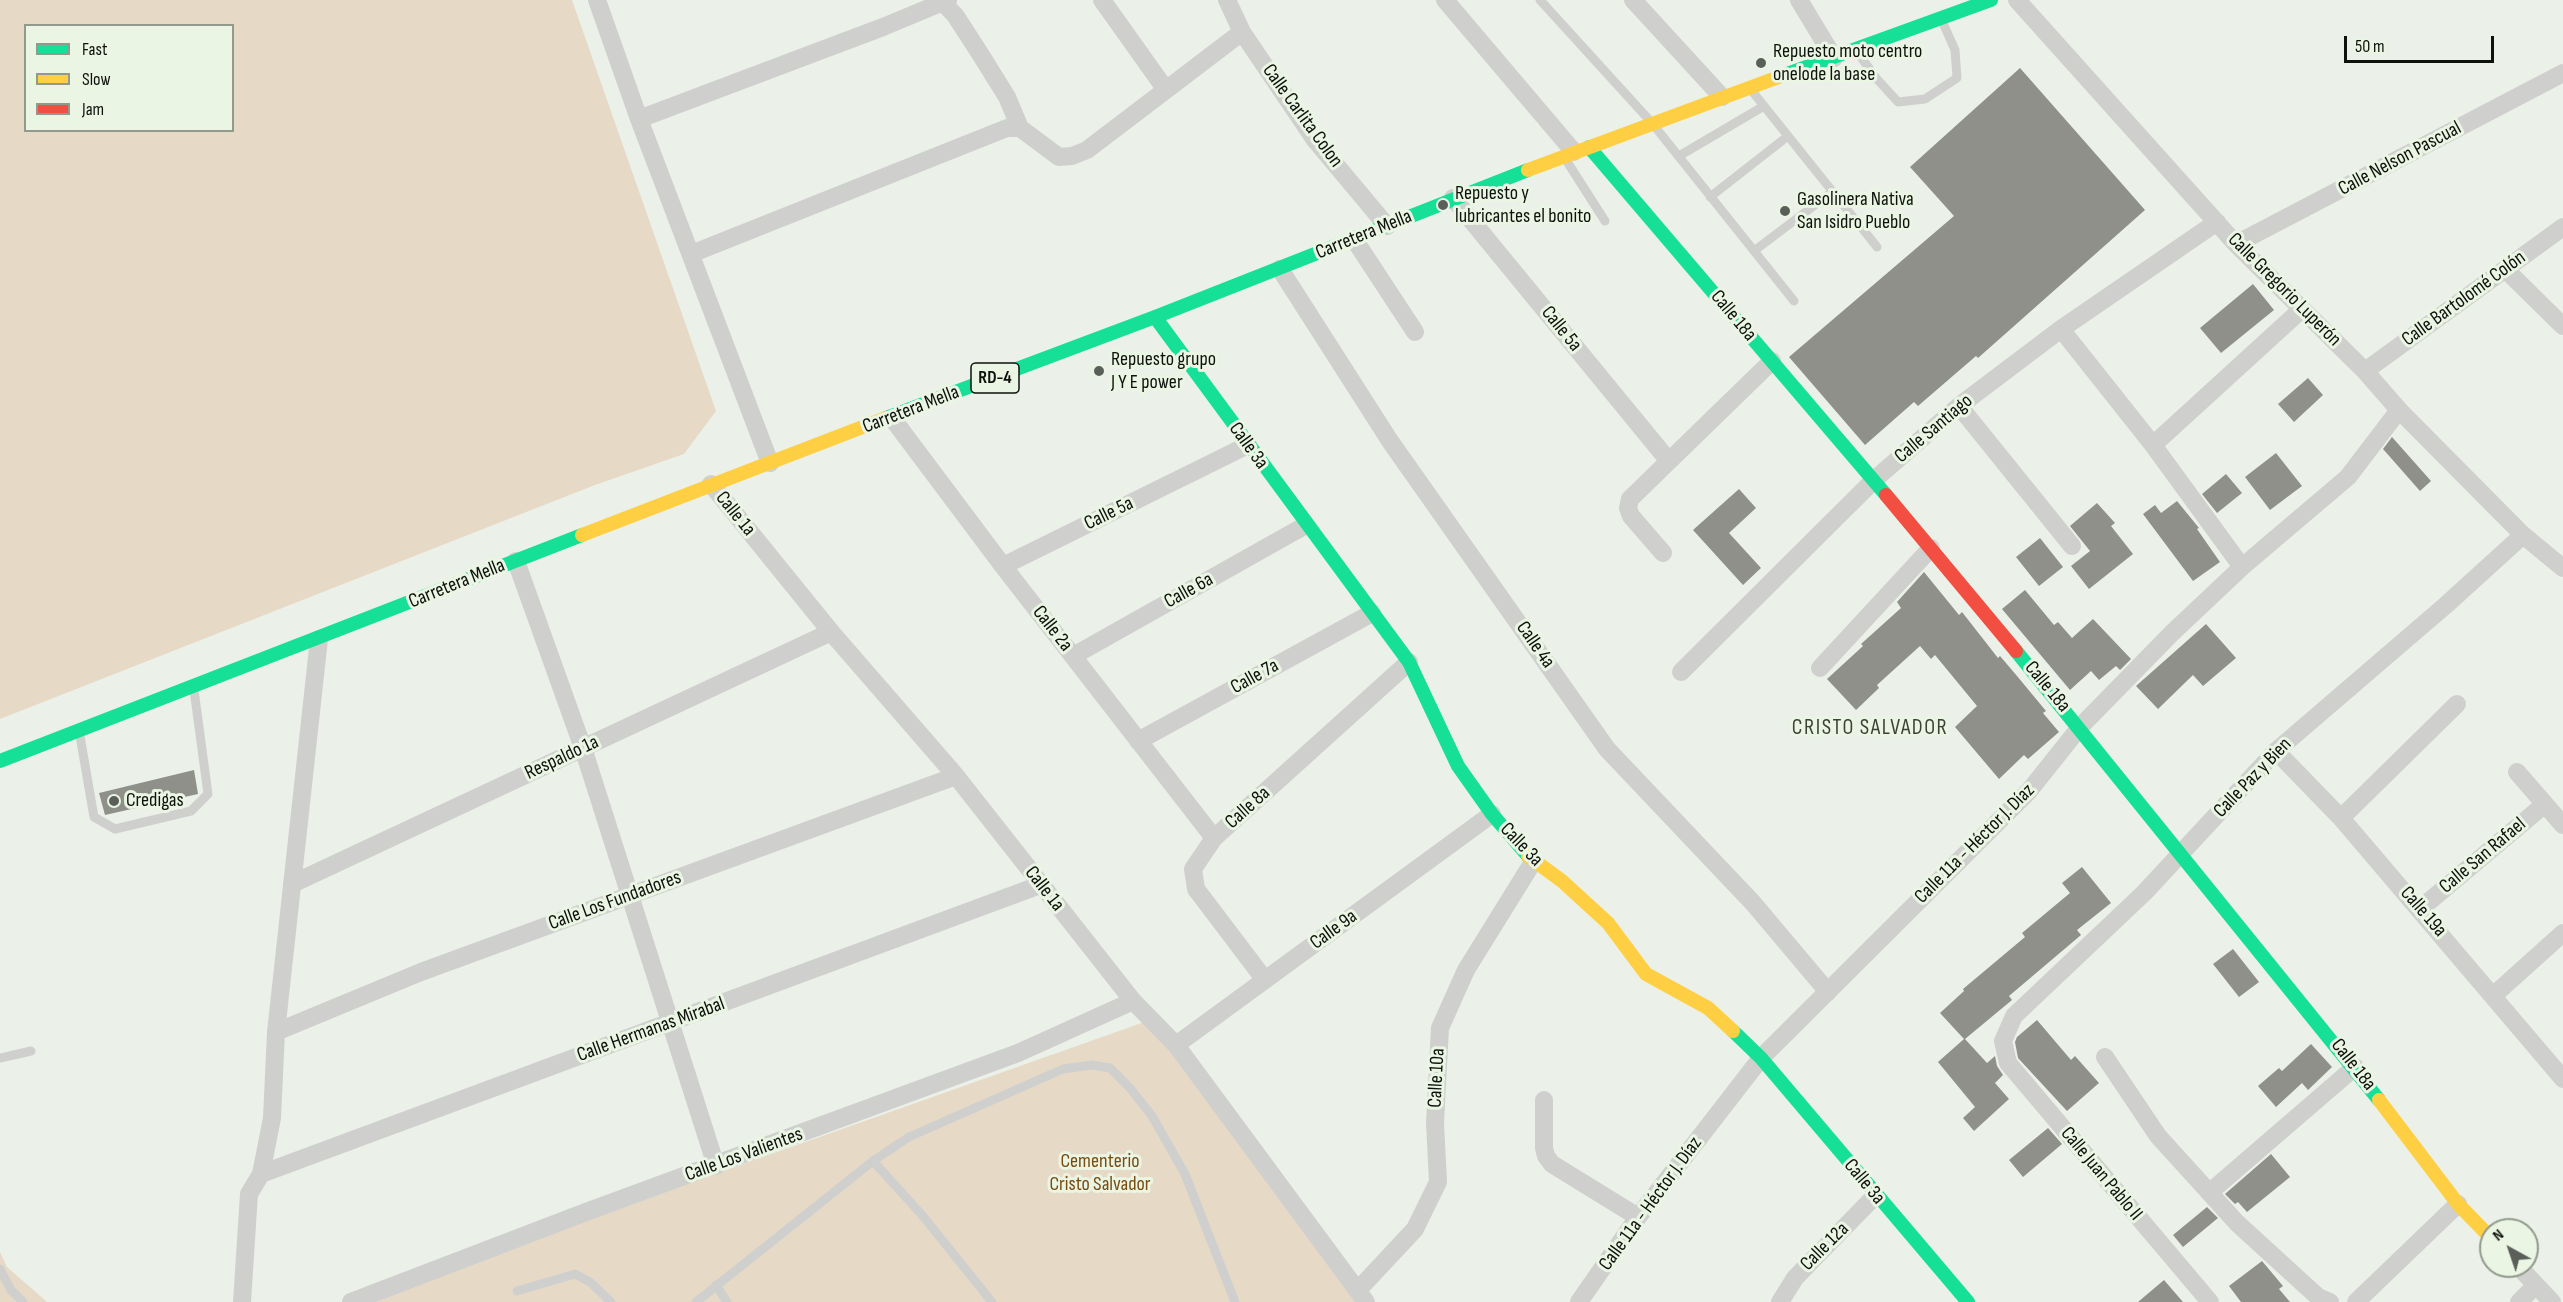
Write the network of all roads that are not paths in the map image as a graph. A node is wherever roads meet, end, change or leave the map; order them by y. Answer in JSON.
{"nodes":[{"id":1,"x":597,"y":0,"type":"edge"},
{"id":2,"x":1102,"y":0,"type":"edge"},
{"id":3,"x":1227,"y":0,"type":"edge"},
{"id":4,"x":1445,"y":0,"type":"edge"},
{"id":5,"x":1540,"y":0,"type":"edge"},
{"id":6,"x":1633,"y":0,"type":"edge"},
{"id":7,"x":1799,"y":0,"type":"edge"},
{"id":8,"x":1991,"y":0,"type":"edge"},
{"id":9,"x":2017,"y":0,"type":"edge"},
{"id":10,"x":945,"y":2,"type":"edge"},
{"id":11,"x":1941,"y":19,"type":"junction"},
{"id":12,"x":1242,"y":32,"type":"junction"},
{"id":13,"x":1857,"y":51,"type":"junction"},
{"id":14,"x":1834,"y":58,"type":"junction"},
{"id":15,"x":2563,"y":73,"type":"edge"},
{"id":16,"x":1749,"y":87,"type":"junction"},
{"id":17,"x":1166,"y":90,"type":"junction"},
{"id":18,"x":1722,"y":97,"type":"junction"},
{"id":19,"x":1764,"y":106,"type":"junction"},
{"id":20,"x":639,"y":118,"type":"junction"},
{"id":21,"x":1652,"y":123,"type":"junction"},
{"id":22,"x":1020,"y":128,"type":"junction"},
{"id":23,"x":1788,"y":136,"type":"junction"},
{"id":24,"x":1576,"y":152,"type":"junction"},
{"id":25,"x":1679,"y":156,"type":"junction"},
{"id":26,"x":1832,"y":192,"type":"junction"},
{"id":27,"x":1710,"y":197,"type":"junction"},
{"id":28,"x":1453,"y":198,"type":"junction"},
{"id":29,"x":1605,"y":221,"type":"dead end"},
{"id":30,"x":2217,"y":222,"type":"junction"},
{"id":31,"x":1387,"y":226,"type":"junction"},
{"id":32,"x":2563,"y":227,"type":"edge"},
{"id":33,"x":1354,"y":239,"type":"junction"},
{"id":34,"x":2236,"y":244,"type":"junction"},
{"id":35,"x":1877,"y":247,"type":"dead end"},
{"id":36,"x":1754,"y":251,"type":"junction"},
{"id":37,"x":691,"y":254,"type":"junction"},
{"id":38,"x":1280,"y":268,"type":"junction"},
{"id":39,"x":2505,"y":269,"type":"junction"},
{"id":40,"x":1794,"y":301,"type":"dead end"},
{"id":41,"x":2302,"y":309,"type":"junction"},
{"id":42,"x":1155,"y":318,"type":"junction"},
{"id":43,"x":2563,"y":326,"type":"edge"},
{"id":44,"x":2061,"y":330,"type":"junction"},
{"id":45,"x":1415,"y":332,"type":"dead end"},
{"id":46,"x":1772,"y":361,"type":"junction"},
{"id":47,"x":2365,"y":371,"type":"junction"},
{"id":48,"x":1959,"y":406,"type":"junction"},
{"id":49,"x":2399,"y":410,"type":"junction"},
{"id":50,"x":892,"y":418,"type":"junction"},
{"id":51,"x":2153,"y":445,"type":"junction"},
{"id":52,"x":1248,"y":446,"type":"junction"},
{"id":53,"x":1668,"y":460,"type":"junction"},
{"id":54,"x":770,"y":463,"type":"junction"},
{"id":55,"x":1874,"y":480,"type":"junction"},
{"id":56,"x":711,"y":484,"type":"junction"},
{"id":57,"x":1306,"y":525,"type":"junction"},
{"id":58,"x":2523,"y":535,"type":"junction"},
{"id":59,"x":2072,"y":546,"type":"dead end"},
{"id":60,"x":1931,"y":548,"type":"junction"},
{"id":61,"x":1663,"y":553,"type":"dead end"},
{"id":62,"x":516,"y":561,"type":"junction"},
{"id":63,"x":1003,"y":566,"type":"junction"},
{"id":64,"x":2242,"y":567,"type":"junction"},
{"id":65,"x":2563,"y":568,"type":"edge"},
{"id":66,"x":1372,"y":613,"type":"junction"},
{"id":67,"x":831,"y":632,"type":"junction"},
{"id":68,"x":319,"y":639,"type":"junction"},
{"id":69,"x":1073,"y":656,"type":"junction"},
{"id":70,"x":1408,"y":662,"type":"junction"},
{"id":71,"x":1820,"y":668,"type":"dead end"},
{"id":72,"x":1681,"y":672,"type":"dead end"},
{"id":73,"x":193,"y":687,"type":"junction"},
{"id":74,"x":2457,"y":704,"type":"dead end"},
{"id":75,"x":2080,"y":727,"type":"junction"},
{"id":76,"x":79,"y":730,"type":"junction"},
{"id":77,"x":1138,"y":741,"type":"junction"},
{"id":78,"x":583,"y":748,"type":"junction"},
{"id":79,"x":2276,"y":751,"type":"junction"},
{"id":80,"x":0,"y":761,"type":"edge"},
{"id":81,"x":2517,"y":772,"type":"dead end"},
{"id":82,"x":956,"y":776,"type":"junction"},
{"id":83,"x":2556,"y":812,"type":"edge"},
{"id":84,"x":1492,"y":814,"type":"junction"},
{"id":85,"x":2341,"y":818,"type":"junction"},
{"id":86,"x":1214,"y":838,"type":"junction"},
{"id":87,"x":2180,"y":855,"type":"junction"},
{"id":88,"x":1533,"y":862,"type":"junction"},
{"id":89,"x":292,"y":884,"type":"junction"},
{"id":90,"x":1040,"y":885,"type":"junction"},
{"id":91,"x":630,"y":896,"type":"junction"},
{"id":92,"x":2420,"y":909,"type":"junction"},
{"id":93,"x":2563,"y":933,"type":"edge"},
{"id":94,"x":1265,"y":980,"type":"junction"},
{"id":95,"x":1828,"y":992,"type":"junction"},
{"id":96,"x":2494,"y":995,"type":"junction"},
{"id":97,"x":1133,"y":1001,"type":"junction"},
{"id":98,"x":670,"y":1023,"type":"junction"},
{"id":99,"x":276,"y":1032,"type":"junction"},
{"id":100,"x":2003,"y":1041,"type":"joint"},
{"id":101,"x":1176,"y":1045,"type":"junction"},
{"id":102,"x":31,"y":1051,"type":"dead end"},
{"id":103,"x":0,"y":1058,"type":"edge"},
{"id":104,"x":1761,"y":1058,"type":"junction"},
{"id":105,"x":2105,"y":1058,"type":"dead end"},
{"id":106,"x":2355,"y":1067,"type":"junction"},
{"id":107,"x":2563,"y":1079,"type":"edge"},
{"id":108,"x":1544,"y":1100,"type":"dead end"},
{"id":109,"x":873,"y":1161,"type":"junction"},
{"id":110,"x":716,"y":1166,"type":"junction"},
{"id":111,"x":261,"y":1174,"type":"junction"},
{"id":112,"x":2210,"y":1192,"type":"junction"},
{"id":113,"x":1875,"y":1196,"type":"junction"},
{"id":114,"x":2458,"y":1204,"type":"junction"},
{"id":115,"x":1638,"y":1217,"type":"junction"},
{"id":116,"x":2479,"y":1226,"type":"edge"},
{"id":117,"x":0,"y":1269,"type":"edge"},
{"id":118,"x":2529,"y":1278,"type":"edge"},
{"id":119,"x":716,"y":1285,"type":"junction"},
{"id":120,"x":2536,"y":1285,"type":"junction"},
{"id":121,"x":517,"y":1291,"type":"dead end"},
{"id":122,"x":1362,"y":1296,"type":"edge"},
{"id":123,"x":23,"y":1302,"type":"edge"},
{"id":124,"x":242,"y":1302,"type":"edge"},
{"id":125,"x":351,"y":1302,"type":"edge"},
{"id":126,"x":611,"y":1302,"type":"edge"},
{"id":127,"x":696,"y":1302,"type":"edge"},
{"id":128,"x":726,"y":1302,"type":"edge"},
{"id":129,"x":992,"y":1302,"type":"edge"},
{"id":130,"x":1235,"y":1302,"type":"edge"},
{"id":131,"x":1579,"y":1302,"type":"edge"},
{"id":132,"x":1780,"y":1302,"type":"edge"},
{"id":133,"x":1968,"y":1302,"type":"edge"},
{"id":134,"x":2210,"y":1302,"type":"edge"},
{"id":135,"x":2330,"y":1302,"type":"edge"},
{"id":136,"x":2356,"y":1302,"type":"edge"},
{"id":137,"x":2519,"y":1302,"type":"edge"},
{"id":138,"x":2552,"y":1302,"type":"edge"}],
"edges":[{"from":1,"to":20,"type":"street"},
{"from":2,"to":17,"type":"street"},
{"from":3,"to":12,"type":"street","name":"Calle Carlita Colon"},
{"from":4,"to":24,"type":"street"},
{"from":5,"to":21,"type":"lane"},
{"from":6,"to":18,"type":"street"},
{"from":7,"to":14,"type":"street"},
{"from":8,"to":11,"type":"street","name":"Carretera Mella","number":"RD-4"},
{"from":9,"to":30,"type":"street","name":"Calle Gregorio Luperón"},
{"from":10,"to":20,"type":"street"},
{"from":10,"to":22,"type":"street"},
{"from":11,"to":13,"type":"street","name":"Carretera Mella","number":"RD-4"},
{"from":11,"to":13,"type":"lane"},
{"from":12,"to":17,"type":"street"},
{"from":12,"to":31,"type":"street","name":"Calle Carlita Colon"},
{"from":13,"to":14,"type":"street","name":"Carretera Mella","number":"RD-4"},
{"from":14,"to":16,"type":"street","name":"Carretera Mella","number":"RD-4"},
{"from":15,"to":34,"type":"street","name":"Calle Nelson Pascual"},
{"from":16,"to":18,"type":"street","name":"Carretera Mella","number":"RD-4"},
{"from":16,"to":19,"type":"lane"},
{"from":17,"to":22,"type":"street"},
{"from":18,"to":21,"type":"street","name":"Carretera Mella","number":"RD-4"},
{"from":19,"to":23,"type":"lane"},
{"from":19,"to":25,"type":"lane"},
{"from":20,"to":37,"type":"street"},
{"from":21,"to":24,"type":"street","name":"Carretera Mella","number":"RD-4"},
{"from":21,"to":25,"type":"lane"},
{"from":22,"to":37,"type":"street"},
{"from":23,"to":26,"type":"lane"},
{"from":23,"to":27,"type":"lane"},
{"from":24,"to":28,"type":"street","name":"Carretera Mella","number":"RD-4"},
{"from":24,"to":29,"type":"lane"},
{"from":24,"to":46,"type":"street","name":"Calle 18a"},
{"from":25,"to":27,"type":"lane"},
{"from":26,"to":35,"type":"lane"},
{"from":26,"to":36,"type":"lane"},
{"from":27,"to":36,"type":"lane"},
{"from":28,"to":31,"type":"street","name":"Carretera Mella","number":"RD-4"},
{"from":28,"to":53,"type":"street","name":"Calle 5a"},
{"from":30,"to":34,"type":"street","name":"Calle Gregorio Luperón"},
{"from":30,"to":44,"type":"street","name":"Calle Santiago"},
{"from":31,"to":33,"type":"street","name":"Carretera Mella","number":"RD-4"},
{"from":32,"to":39,"type":"street","name":"Calle Bartolomé Colón"},
{"from":33,"to":38,"type":"street","name":"Carretera Mella","number":"RD-4"},
{"from":33,"to":45,"type":"street"},
{"from":34,"to":41,"type":"street","name":"Calle Gregorio Luperón"},
{"from":36,"to":40,"type":"lane"},
{"from":37,"to":54,"type":"street"},
{"from":38,"to":42,"type":"street","name":"Carretera Mella","number":"RD-4"},
{"from":38,"to":95,"type":"street","name":"Calle 4a"},
{"from":39,"to":43,"type":"street"},
{"from":39,"to":47,"type":"street","name":"Calle Bartolomé Colón"},
{"from":41,"to":47,"type":"street","name":"Calle Gregorio Luperón"},
{"from":41,"to":51,"type":"street"},
{"from":42,"to":50,"type":"street","name":"Carretera Mella","number":"RD-4"},
{"from":42,"to":52,"type":"street","name":"Calle 3a"},
{"from":44,"to":48,"type":"street","name":"Calle Santiago"},
{"from":44,"to":51,"type":"street"},
{"from":46,"to":53,"type":"street"},
{"from":46,"to":55,"type":"street","name":"Calle 18a"},
{"from":47,"to":49,"type":"street","name":"Calle Gregorio Luperón"},
{"from":48,"to":55,"type":"street","name":"Calle Santiago"},
{"from":48,"to":59,"type":"street"},
{"from":49,"to":58,"type":"street","name":"Calle Gregorio Luperón"},
{"from":49,"to":64,"type":"street","name":"Calle 11a - Héctor J. Díaz"},
{"from":50,"to":54,"type":"street","name":"Carretera Mella","number":"RD-4"},
{"from":50,"to":63,"type":"street","name":"Calle 2a"},
{"from":51,"to":64,"type":"street"},
{"from":52,"to":57,"type":"street","name":"Calle 3a"},
{"from":52,"to":63,"type":"street","name":"Calle 5a"},
{"from":53,"to":61,"type":"street"},
{"from":54,"to":56,"type":"street","name":"Carretera Mella","number":"RD-4"},
{"from":55,"to":60,"type":"street","name":"Calle 18a"},
{"from":55,"to":72,"type":"street","name":"Calle Santiago"},
{"from":56,"to":62,"type":"street","name":"Carretera Mella","number":"RD-4"},
{"from":56,"to":67,"type":"street","name":"Calle 1a"},
{"from":57,"to":66,"type":"street","name":"Calle 3a"},
{"from":57,"to":69,"type":"street","name":"Calle 6a"},
{"from":58,"to":65,"type":"street","name":"Calle Gregorio Luperón"},
{"from":58,"to":79,"type":"street","name":"Calle Paz y Bien"},
{"from":60,"to":71,"type":"street"},
{"from":60,"to":75,"type":"street","name":"Calle 18a"},
{"from":62,"to":68,"type":"street","name":"Carretera Mella","number":"RD-4"},
{"from":62,"to":78,"type":"street"},
{"from":63,"to":69,"type":"street","name":"Calle 2a"},
{"from":64,"to":75,"type":"street","name":"Calle 11a - Héctor J. Díaz"},
{"from":66,"to":70,"type":"street","name":"Calle 3a"},
{"from":66,"to":77,"type":"street","name":"Calle 7a"},
{"from":67,"to":78,"type":"street","name":"Respaldo 1a"},
{"from":67,"to":82,"type":"street","name":"Calle 1a"},
{"from":68,"to":73,"type":"street","name":"Carretera Mella","number":"RD-4"},
{"from":68,"to":89,"type":"street"},
{"from":69,"to":77,"type":"street","name":"Calle 2a"},
{"from":70,"to":84,"type":"street","name":"Calle 3a"},
{"from":70,"to":86,"type":"street","name":"Calle 8a"},
{"from":73,"to":76,"type":"street","name":"Carretera Mella","number":"RD-4"},
{"from":73,"to":76,"type":"lane"},
{"from":74,"to":85,"type":"street"},
{"from":75,"to":87,"type":"street","name":"Calle 18a"},
{"from":75,"to":95,"type":"street","name":"Calle 11a - Héctor J. Díaz"},
{"from":76,"to":80,"type":"street","name":"Carretera Mella","number":"RD-4"},
{"from":77,"to":86,"type":"street","name":"Calle 2a"},
{"from":78,"to":89,"type":"street","name":"Respaldo 1a"},
{"from":78,"to":91,"type":"street"},
{"from":79,"to":85,"type":"street","name":"Calle 19a"},
{"from":79,"to":87,"type":"street","name":"Calle Paz y Bien"},
{"from":81,"to":83,"type":"street"},
{"from":82,"to":90,"type":"street","name":"Calle 1a"},
{"from":82,"to":91,"type":"street","name":"Calle Los Fundadores"},
{"from":83,"to":92,"type":"street","name":"Calle San Rafael"},
{"from":84,"to":88,"type":"street","name":"Calle 3a"},
{"from":84,"to":94,"type":"street","name":"Calle 9a"},
{"from":85,"to":92,"type":"street","name":"Calle 19a"},
{"from":86,"to":94,"type":"street","name":"Calle 8a"},
{"from":87,"to":100,"type":"street","name":"Calle Paz y Bien"},
{"from":87,"to":106,"type":"street","name":"Calle 18a"},
{"from":88,"to":104,"type":"street","name":"Calle 3a"},
{"from":88,"to":122,"type":"street","name":"Calle 10a"},
{"from":89,"to":99,"type":"street"},
{"from":90,"to":97,"type":"street","name":"Calle 1a"},
{"from":90,"to":98,"type":"street","name":"Calle Hermanas Mirabal"},
{"from":91,"to":98,"type":"street"},
{"from":91,"to":99,"type":"street","name":"Calle Los Fundadores"},
{"from":92,"to":96,"type":"street","name":"Calle 19a"},
{"from":93,"to":96,"type":"street"},
{"from":94,"to":101,"type":"street","name":"Calle 9a"},
{"from":95,"to":104,"type":"street","name":"Calle 11a - Héctor J. Díaz"},
{"from":96,"to":107,"type":"street","name":"Calle 19a"},
{"from":97,"to":101,"type":"street","name":"Calle 1a"},
{"from":97,"to":110,"type":"street","name":"Calle Los Valientes"},
{"from":98,"to":110,"type":"street"},
{"from":98,"to":111,"type":"street","name":"Calle Hermanas Mirabal"},
{"from":99,"to":111,"type":"street"},
{"from":100,"to":134,"type":"street","name":"Calle Juan Pablo II"},
{"from":101,"to":122,"type":"street","name":"Calle 1a"},
{"from":102,"to":103,"type":"lane"},
{"from":104,"to":113,"type":"street","name":"Calle 3a"},
{"from":104,"to":115,"type":"street","name":"Calle 11a - Héctor J. Díaz"},
{"from":105,"to":112,"type":"street"},
{"from":106,"to":112,"type":"street"},
{"from":106,"to":114,"type":"street","name":"Calle 18a"},
{"from":108,"to":115,"type":"street"},
{"from":109,"to":119,"type":"lane"},
{"from":109,"to":129,"type":"lane"},
{"from":109,"to":130,"type":"lane"},
{"from":110,"to":125,"type":"street","name":"Calle Los Valientes"},
{"from":111,"to":124,"type":"street"},
{"from":112,"to":135,"type":"street"},
{"from":113,"to":132,"type":"street","name":"Calle 12a"},
{"from":113,"to":133,"type":"street","name":"Calle 3a"},
{"from":114,"to":116,"type":"street","name":"Calle 18a"},
{"from":114,"to":136,"type":"street"},
{"from":115,"to":131,"type":"street","name":"Calle 11a - Héctor J. Díaz"},
{"from":117,"to":123,"type":"lane"},
{"from":118,"to":120,"type":"street"},
{"from":119,"to":127,"type":"lane"},
{"from":119,"to":128,"type":"lane"},
{"from":120,"to":137,"type":"street"},
{"from":120,"to":138,"type":"street"},
{"from":121,"to":126,"type":"lane"}]}
